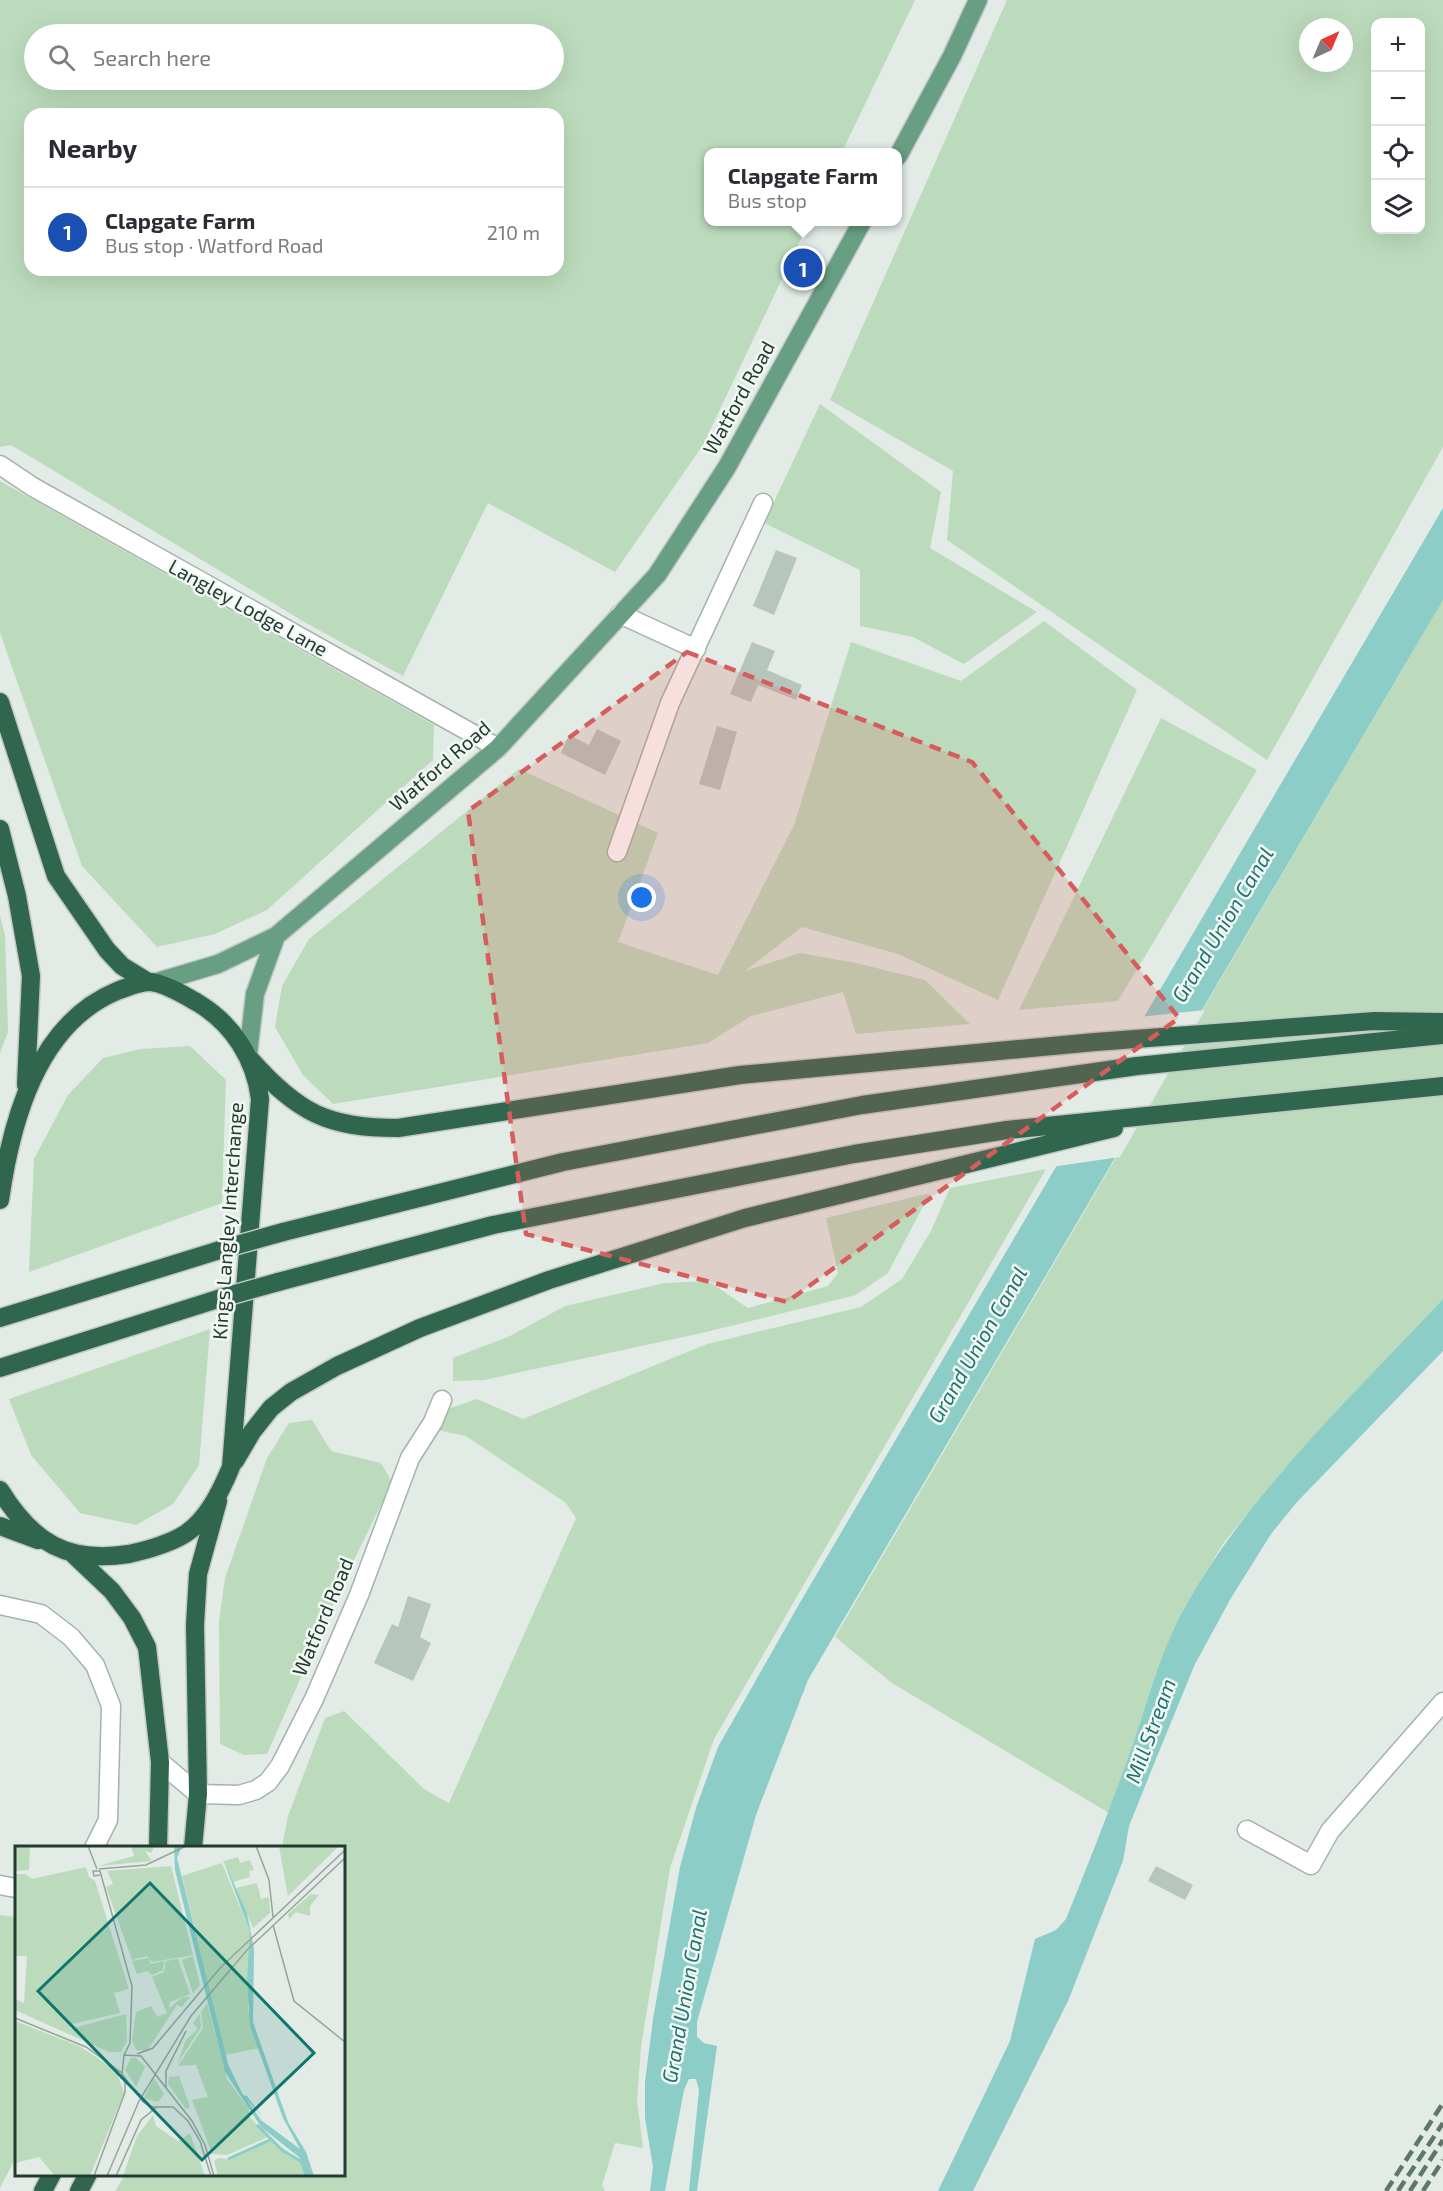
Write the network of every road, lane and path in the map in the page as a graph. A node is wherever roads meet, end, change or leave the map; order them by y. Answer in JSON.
{"nodes":[{"id":1,"x":978,"y":0,"type":"edge"},
{"id":2,"x":901,"y":148,"type":"edge"},
{"id":3,"x":860,"y":226,"type":"edge"},
{"id":4,"x":0,"y":465,"type":"edge"},
{"id":5,"x":763,"y":503,"type":"dead end"},
{"id":6,"x":620,"y":614,"type":"junction"},
{"id":7,"x":696,"y":649,"type":"junction"},
{"id":8,"x":0,"y":702,"type":"edge"},
{"id":9,"x":498,"y":748,"type":"junction"},
{"id":10,"x":0,"y":829,"type":"edge"},
{"id":11,"x":617,"y":852,"type":"dead end"},
{"id":12,"x":276,"y":936,"type":"junction"},
{"id":13,"x":151,"y":982,"type":"junction"},
{"id":14,"x":1443,"y":1022,"type":"edge"},
{"id":15,"x":1443,"y":1035,"type":"edge"},
{"id":16,"x":249,"y":1057,"type":"junction"},
{"id":17,"x":1443,"y":1086,"type":"edge"},
{"id":18,"x":26,"y":1095,"type":"junction"},
{"id":19,"x":1167,"y":1114,"type":"junction"},
{"id":20,"x":3,"y":1159,"type":"edge"},
{"id":21,"x":0,"y":1200,"type":"edge"},
{"id":22,"x":0,"y":1318,"type":"edge"},
{"id":23,"x":0,"y":1368,"type":"edge"},
{"id":24,"x":442,"y":1400,"type":"dead end"},
{"id":25,"x":231,"y":1467,"type":"junction"},
{"id":26,"x":0,"y":1490,"type":"edge"},
{"id":27,"x":220,"y":1491,"type":"junction"},
{"id":28,"x":0,"y":1527,"type":"edge"},
{"id":29,"x":45,"y":1542,"type":"junction"},
{"id":30,"x":74,"y":1555,"type":"junction"},
{"id":31,"x":0,"y":1605,"type":"edge"},
{"id":32,"x":1443,"y":1702,"type":"edge"},
{"id":33,"x":160,"y":1762,"type":"junction"},
{"id":34,"x":198,"y":1794,"type":"junction"},
{"id":35,"x":1247,"y":1830,"type":"dead end"},
{"id":36,"x":95,"y":1846,"type":"edge"},
{"id":37,"x":158,"y":1846,"type":"edge"},
{"id":38,"x":193,"y":1846,"type":"edge"},
{"id":39,"x":0,"y":1885,"type":"edge"},
{"id":40,"x":15,"y":1888,"type":"edge"},
{"id":41,"x":51,"y":2176,"type":"edge"},
{"id":42,"x":87,"y":2176,"type":"edge"},
{"id":43,"x":43,"y":2191,"type":"edge"},
{"id":44,"x":79,"y":2191,"type":"edge"}],
"edges":[{"from":1,"to":2,"type":"main road"},
{"from":3,"to":6,"type":"main road","name":"Watford Road"},
{"from":4,"to":9,"type":"street","name":"Langley Lodge Lane"},
{"from":5,"to":7,"type":"street"},
{"from":6,"to":7,"type":"street"},
{"from":6,"to":9,"type":"main road","name":"Watford Road"},
{"from":7,"to":11,"type":"street"},
{"from":8,"to":13,"type":"highway","name":"Kings Langley Interchange"},
{"from":9,"to":12,"type":"main road","name":"Watford Road"},
{"from":10,"to":18,"type":"highway"},
{"from":12,"to":13,"type":"main road","name":"Watford Road"},
{"from":12,"to":16,"type":"main road","name":"Watford Road"},
{"from":13,"to":16,"type":"highway","name":"Kings Langley Interchange"},
{"from":13,"to":18,"type":"highway"},
{"from":14,"to":16,"type":"highway"},
{"from":15,"to":22,"type":"highway","bridge":true},
{"from":16,"to":25,"type":"highway","name":"Kings Langley Interchange"},
{"from":17,"to":19,"type":"highway"},
{"from":18,"to":20,"type":"highway"},
{"from":19,"to":23,"type":"highway","bridge":true},
{"from":19,"to":25,"type":"highway"},
{"from":20,"to":21,"type":"highway"},
{"from":24,"to":34,"type":"street","name":"Watford Road"},
{"from":25,"to":27,"type":"highway","name":"Kings Langley Interchange"},
{"from":26,"to":29,"type":"highway","name":"Kings Langley Interchange"},
{"from":27,"to":30,"type":"highway","name":"Kings Langley Interchange"},
{"from":27,"to":34,"type":"highway"},
{"from":28,"to":29,"type":"highway"},
{"from":29,"to":30,"type":"highway","name":"Kings Langley Interchange"},
{"from":30,"to":33,"type":"highway"},
{"from":31,"to":36,"type":"street"},
{"from":32,"to":35,"type":"street"},
{"from":33,"to":34,"type":"street"},
{"from":33,"to":37,"type":"highway"},
{"from":34,"to":38,"type":"highway"},
{"from":39,"to":40,"type":"street"},
{"from":41,"to":43,"type":"highway"},
{"from":42,"to":44,"type":"highway"}]}
